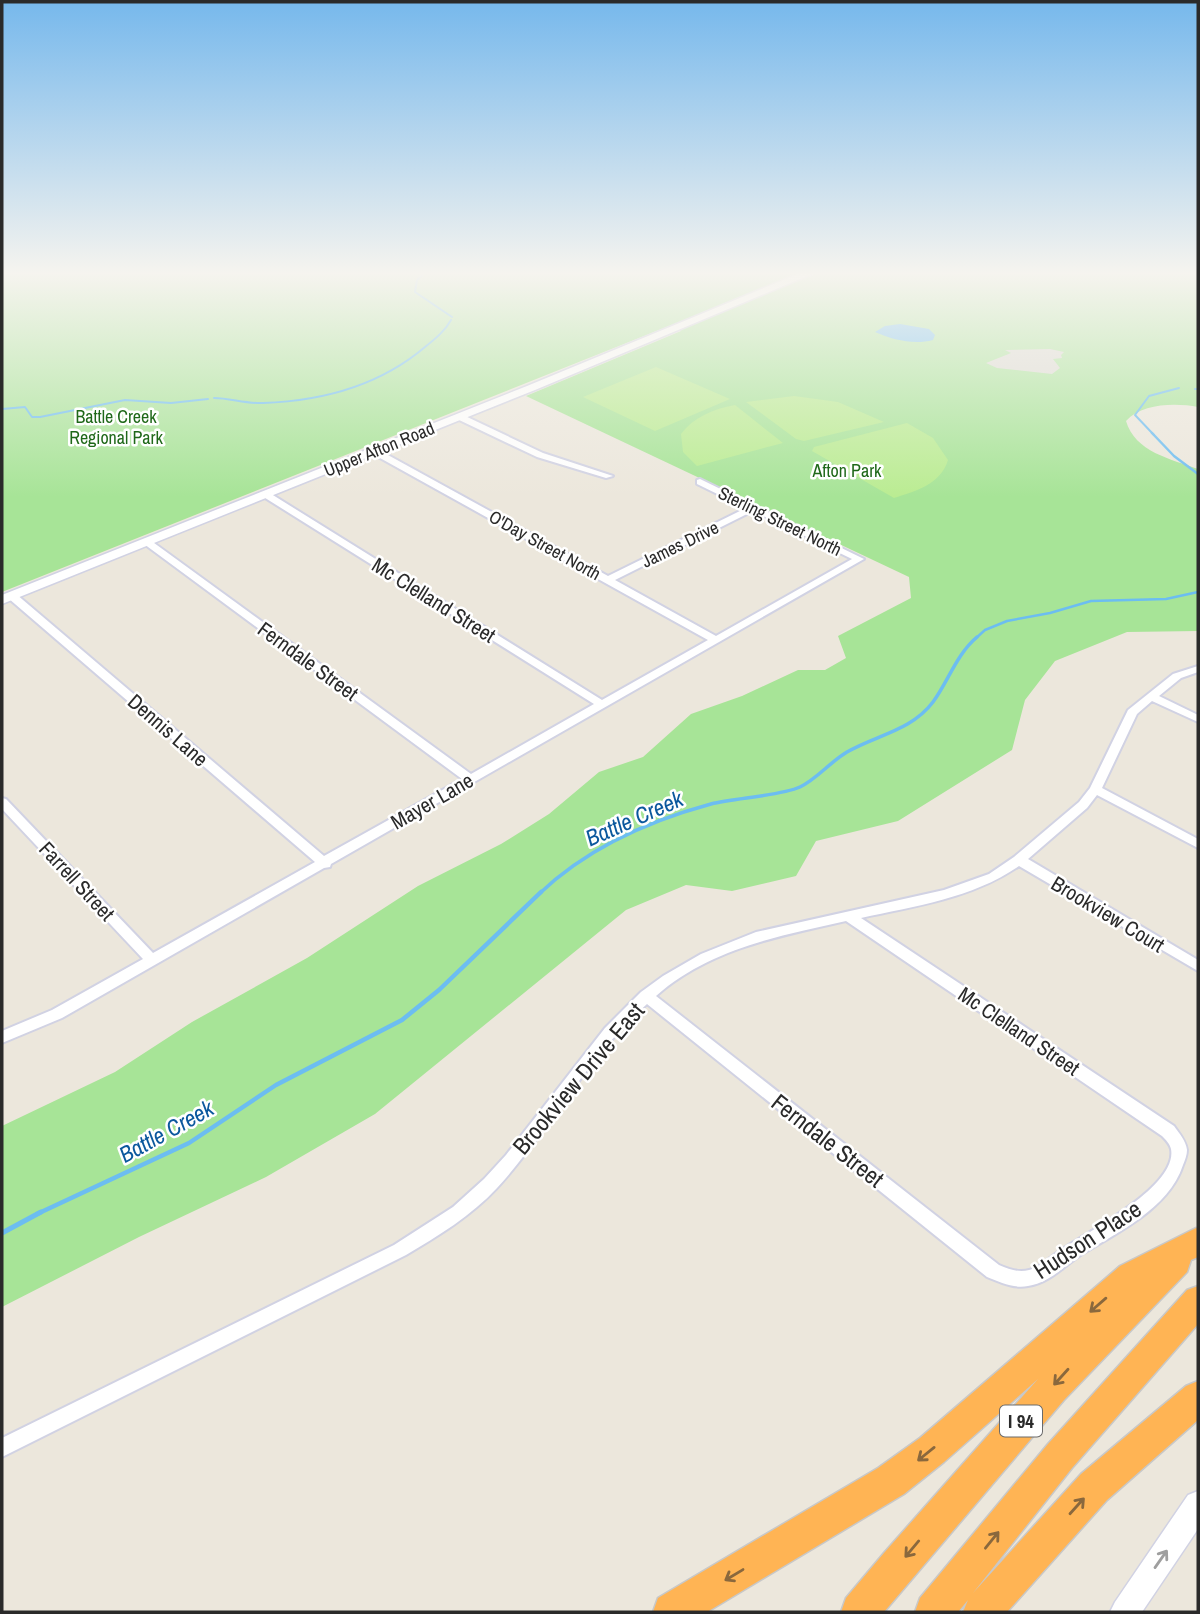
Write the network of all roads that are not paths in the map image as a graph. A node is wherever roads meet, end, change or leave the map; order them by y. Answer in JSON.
{"nodes":[{"id":1,"x":634,"y":346,"type":"edge"},
{"id":2,"x":460,"y":417,"type":"junction"},
{"id":3,"x":374,"y":451,"type":"junction"},
{"id":4,"x":609,"y":476,"type":"dead end"},
{"id":5,"x":700,"y":482,"type":"dead end"},
{"id":6,"x":265,"y":494,"type":"junction"},
{"id":7,"x":752,"y":508,"type":"junction"},
{"id":8,"x":147,"y":542,"type":"junction"},
{"id":9,"x":859,"y":559,"type":"joint"},
{"id":10,"x":608,"y":579,"type":"junction"},
{"id":11,"x":7,"y":598,"type":"edge"},
{"id":12,"x":716,"y":640,"type":"junction"},
{"id":13,"x":1198,"y":669,"type":"edge"},
{"id":14,"x":1152,"y":697,"type":"junction"},
{"id":15,"x":603,"y":705,"type":"junction"},
{"id":16,"x":1198,"y":719,"type":"edge"},
{"id":17,"x":470,"y":779,"type":"junction"},
{"id":18,"x":1095,"y":789,"type":"junction"},
{"id":19,"x":2,"y":802,"type":"edge"},
{"id":20,"x":1198,"y":844,"type":"edge"},
{"id":21,"x":1018,"y":860,"type":"junction"},
{"id":22,"x":325,"y":864,"type":"junction"},
{"id":23,"x":847,"y":915,"type":"junction"},
{"id":24,"x":152,"y":960,"type":"junction"},
{"id":25,"x":1198,"y":966,"type":"edge"},
{"id":26,"x":646,"y":996,"type":"junction"},
{"id":27,"x":2,"y":1037,"type":"edge"},
{"id":28,"x":1179,"y":1155,"type":"joint"},
{"id":29,"x":1197,"y":1241,"type":"edge"},
{"id":30,"x":1014,"y":1280,"type":"joint"},
{"id":31,"x":1198,"y":1301,"type":"edge"},
{"id":32,"x":1198,"y":1398,"type":"edge"},
{"id":33,"x":2,"y":1448,"type":"edge"},
{"id":34,"x":1198,"y":1505,"type":"edge"},
{"id":35,"x":672,"y":1612,"type":"edge"},
{"id":36,"x":860,"y":1612,"type":"edge"},
{"id":37,"x":934,"y":1612,"type":"edge"},
{"id":38,"x":982,"y":1612,"type":"edge"},
{"id":39,"x":1125,"y":1612,"type":"edge"}],
"edges":[{"from":1,"to":2,"type":"street","name":"Upper Afton Road"},
{"from":2,"to":3,"type":"street","name":"Upper Afton Road"},
{"from":2,"to":4,"type":"street"},
{"from":3,"to":6,"type":"street","name":"Upper Afton Road"},
{"from":3,"to":10,"type":"street","name":"O'Day Street North"},
{"from":5,"to":7,"type":"street","name":"Sterling Street North"},
{"from":6,"to":8,"type":"street","name":"Upper Afton Road"},
{"from":6,"to":15,"type":"street","name":"Mc Clelland Street"},
{"from":7,"to":9,"type":"street","name":"Sterling Street North"},
{"from":7,"to":10,"type":"street","name":"James Drive"},
{"from":8,"to":11,"type":"street","name":"Upper Afton Road"},
{"from":8,"to":17,"type":"street","name":"Ferndale Street"},
{"from":9,"to":12,"type":"street","name":"Mayer Lane"},
{"from":10,"to":12,"type":"street","name":"O'Day Street North"},
{"from":11,"to":22,"type":"street","name":"Dennis Lane"},
{"from":12,"to":15,"type":"street","name":"Mayer Lane"},
{"from":13,"to":14,"type":"street","name":"Brookview Drive East"},
{"from":14,"to":16,"type":"street"},
{"from":14,"to":18,"type":"street","name":"Brookview Drive East"},
{"from":15,"to":17,"type":"street","name":"Mayer Lane"},
{"from":17,"to":22,"type":"street","name":"Mayer Lane"},
{"from":18,"to":20,"type":"street"},
{"from":18,"to":21,"type":"street","name":"Brookview Drive East"},
{"from":19,"to":24,"type":"street","name":"Farrell Street"},
{"from":21,"to":23,"type":"street","name":"Brookview Drive East"},
{"from":21,"to":25,"type":"street","name":"Brookview Court"},
{"from":22,"to":24,"type":"street","name":"Mayer Lane"},
{"from":23,"to":26,"type":"street","name":"Brookview Drive East"},
{"from":23,"to":28,"type":"street","name":"Mc Clelland Street"},
{"from":24,"to":27,"type":"street","name":"Mayer Lane"},
{"from":26,"to":30,"type":"street","name":"Ferndale Street"},
{"from":26,"to":33,"type":"street","name":"Brookview Drive East"},
{"from":28,"to":30,"type":"street","name":"Hudson Place"},
{"from":29,"to":35,"type":"highway","one_way":true},
{"from":29,"to":36,"type":"highway","number":"I 94","one_way":true},
{"from":37,"to":31,"type":"highway","number":"I 94","one_way":true},
{"from":38,"to":32,"type":"highway","one_way":true},
{"from":39,"to":34,"type":"street","one_way":true}]}
